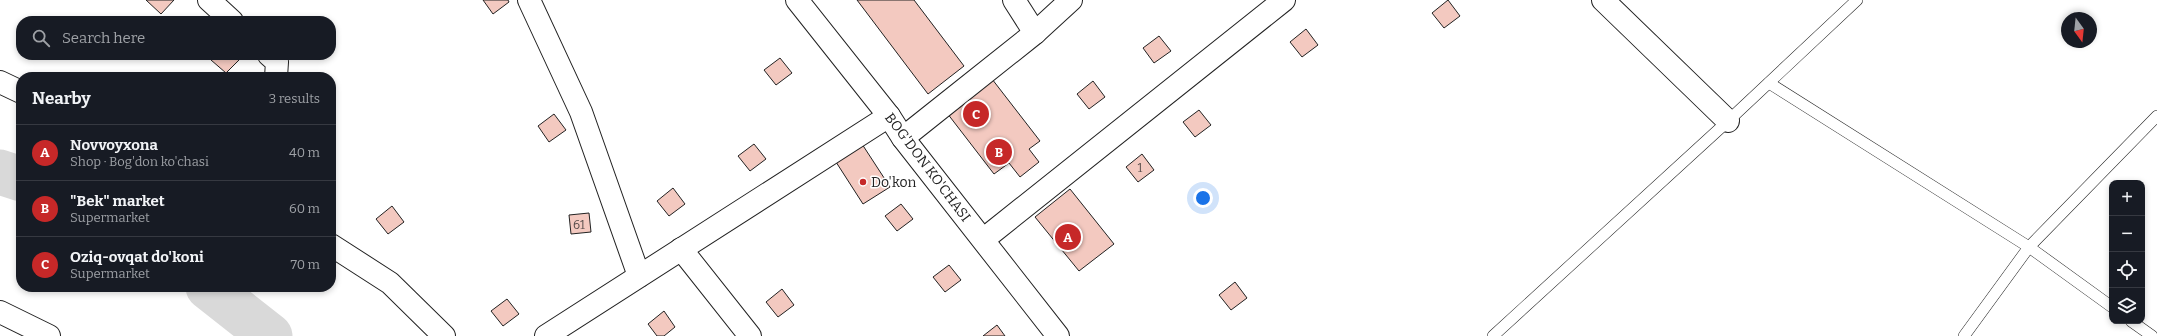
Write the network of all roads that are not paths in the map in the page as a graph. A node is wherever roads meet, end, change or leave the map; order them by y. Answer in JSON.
{"nodes":[{"id":1,"x":209,"y":0,"type":"edge"},
{"id":2,"x":529,"y":0,"type":"edge"},
{"id":3,"x":797,"y":0,"type":"edge"},
{"id":4,"x":1014,"y":0,"type":"edge"},
{"id":5,"x":1071,"y":0,"type":"edge"},
{"id":6,"x":1284,"y":0,"type":"edge"},
{"id":7,"x":1603,"y":0,"type":"edge"},
{"id":8,"x":1857,"y":0,"type":"edge"},
{"id":9,"x":227,"y":16,"type":"edge"},
{"id":10,"x":1035,"y":33,"type":"junction"},
{"id":11,"x":275,"y":60,"type":"edge"},
{"id":12,"x":276,"y":72,"type":"edge"},
{"id":13,"x":0,"y":82,"type":"edge"},
{"id":14,"x":1769,"y":83,"type":"junction"},
{"id":15,"x":16,"y":90,"type":"edge"},
{"id":16,"x":889,"y":116,"type":"junction"},
{"id":17,"x":2157,"y":116,"type":"edge"},
{"id":18,"x":1728,"y":121,"type":"junction"},
{"id":19,"x":903,"y":138,"type":"junction"},
{"id":20,"x":984,"y":239,"type":"junction"},
{"id":21,"x":2029,"y":247,"type":"junction"},
{"id":22,"x":336,"y":248,"type":"edge"},
{"id":23,"x":681,"y":249,"type":"junction"},
{"id":24,"x":639,"y":276,"type":"junction"},
{"id":25,"x":2109,"y":305,"type":"edge"},
{"id":26,"x":0,"y":312,"type":"edge"},
{"id":27,"x":2135,"y":324,"type":"edge"},
{"id":28,"x":49,"y":336,"type":"edge"},
{"id":29,"x":444,"y":336,"type":"edge"},
{"id":30,"x":546,"y":336,"type":"edge"},
{"id":31,"x":750,"y":336,"type":"edge"},
{"id":32,"x":1058,"y":336,"type":"edge"},
{"id":33,"x":1493,"y":336,"type":"edge"},
{"id":34,"x":1964,"y":336,"type":"edge"},
{"id":35,"x":2152,"y":336,"type":"edge"}],
"edges":[{"from":1,"to":9,"type":"street"},
{"from":2,"to":24,"type":"street"},
{"from":3,"to":16,"type":"street","name":"BOG'DON KO'CHASI"},
{"from":4,"to":10,"type":"street"},
{"from":5,"to":10,"type":"street"},
{"from":6,"to":20,"type":"street"},
{"from":7,"to":18,"type":"street"},
{"from":8,"to":14,"type":"lane"},
{"from":10,"to":19,"type":"street"},
{"from":11,"to":12,"type":"street"},
{"from":13,"to":15,"type":"street"},
{"from":14,"to":18,"type":"lane"},
{"from":14,"to":21,"type":"lane"},
{"from":16,"to":19,"type":"street","name":"BOG'DON KO'CHASI"},
{"from":16,"to":23,"type":"street"},
{"from":17,"to":21,"type":"lane"},
{"from":18,"to":33,"type":"lane"},
{"from":19,"to":20,"type":"street","name":"BOG'DON KO'CHASI"},
{"from":20,"to":32,"type":"street","name":"BOG'DON KO'CHASI"},
{"from":21,"to":25,"type":"lane"},
{"from":21,"to":34,"type":"lane"},
{"from":22,"to":29,"type":"street"},
{"from":23,"to":24,"type":"street"},
{"from":23,"to":31,"type":"street"},
{"from":24,"to":30,"type":"street"},
{"from":26,"to":28,"type":"street"},
{"from":27,"to":35,"type":"lane"}]}
